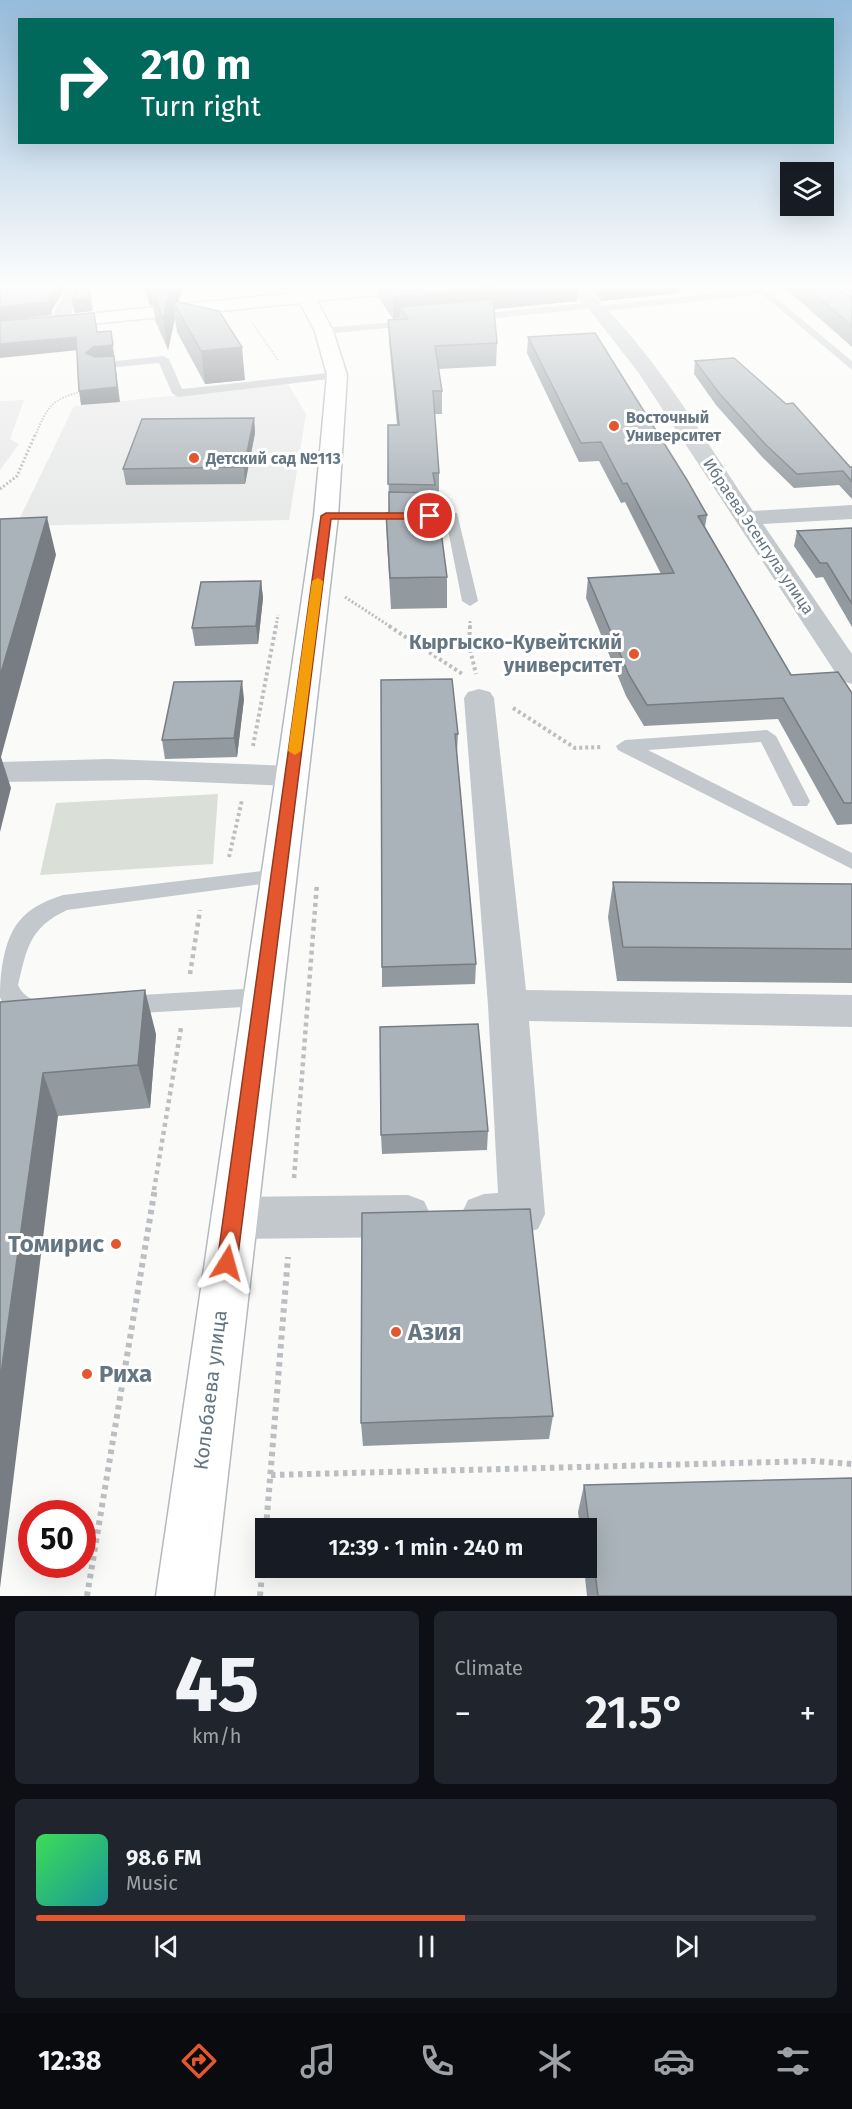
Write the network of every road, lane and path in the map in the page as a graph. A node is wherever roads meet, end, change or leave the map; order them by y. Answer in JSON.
{"nodes":[{"id":1,"x":140,"y":361,"type":"edge"},
{"id":2,"x":164,"y":361,"type":"edge"},
{"id":3,"x":280,"y":361,"type":"edge"},
{"id":4,"x":333,"y":361,"type":"edge"},
{"id":5,"x":640,"y":361,"type":"edge"},
{"id":6,"x":97,"y":366,"type":"joint"},
{"id":7,"x":337,"y":375,"type":"junction"},
{"id":8,"x":293,"y":380,"type":"junction"},
{"id":9,"x":0,"y":489,"type":"edge"},
{"id":10,"x":852,"y":512,"type":"edge"},
{"id":11,"x":326,"y":516,"type":"junction"},
{"id":12,"x":748,"y":519,"type":"junction"},
{"id":13,"x":340,"y":593,"type":"dead end"},
{"id":14,"x":470,"y":601,"type":"joint"},
{"id":15,"x":339,"y":605,"type":"dead end"},
{"id":16,"x":280,"y":608,"type":"dead end"},
{"id":17,"x":852,"y":675,"type":"edge"},
{"id":18,"x":478,"y":687,"type":"joint"},
{"id":19,"x":0,"y":772,"type":"edge"},
{"id":20,"x":247,"y":772,"type":"junction"},
{"id":21,"x":291,"y":776,"type":"junction"},
{"id":22,"x":800,"y":801,"type":"dead end"},
{"id":23,"x":852,"y":862,"type":"edge"},
{"id":24,"x":278,"y":876,"type":"junction"},
{"id":25,"x":317,"y":876,"type":"dead end"},
{"id":26,"x":204,"y":884,"type":"junction"},
{"id":27,"x":262,"y":997,"type":"junction"},
{"id":28,"x":185,"y":1001,"type":"junction"},
{"id":29,"x":508,"y":1005,"type":"junction"},
{"id":30,"x":102,"y":1007,"type":"edge"},
{"id":31,"x":54,"y":1010,"type":"edge"},
{"id":32,"x":852,"y":1011,"type":"edge"},
{"id":33,"x":291,"y":1217,"type":"junction"},
{"id":34,"x":233,"y":1218,"type":"junction"},
{"id":35,"x":852,"y":1464,"type":"edge"},
{"id":36,"x":271,"y":1475,"type":"junction"},
{"id":37,"x":267,"y":1518,"type":"edge"},
{"id":38,"x":262,"y":1578,"type":"edge"},
{"id":39,"x":87,"y":1596,"type":"edge"},
{"id":40,"x":185,"y":1596,"type":"edge"},
{"id":41,"x":260,"y":1596,"type":"edge"}],
"edges":[{"from":1,"to":6,"type":"lane"},
{"from":2,"to":8,"type":"lane"},
{"from":3,"to":8,"type":"path"},
{"from":4,"to":7,"type":"main road","name":"Кольбаева улица"},
{"from":5,"to":12,"type":"street","name":"Ибраева Эсенгула улица"},
{"from":6,"to":9,"type":"path"},
{"from":7,"to":8,"type":"lane"},
{"from":7,"to":11,"type":"main road","name":"Кольбаева улица"},
{"from":10,"to":12,"type":"street"},
{"from":11,"to":14,"type":"lane"},
{"from":11,"to":21,"type":"main road","name":"Кольбаева улица"},
{"from":12,"to":17,"type":"street","name":"Ибраева Эсенгула улица"},
{"from":13,"to":15,"type":"path"},
{"from":14,"to":18,"type":"path"},
{"from":16,"to":20,"type":"path"},
{"from":18,"to":29,"type":"street"},
{"from":19,"to":20,"type":"street"},
{"from":20,"to":21,"type":"street"},
{"from":20,"to":26,"type":"path"},
{"from":21,"to":24,"type":"main road","name":"Кольбаева улица"},
{"from":22,"to":23,"type":"lane"},
{"from":24,"to":26,"type":"lane"},
{"from":24,"to":27,"type":"main road","name":"Кольбаева улица"},
{"from":25,"to":33,"type":"path"},
{"from":26,"to":28,"type":"path"},
{"from":26,"to":31,"type":"lane"},
{"from":27,"to":28,"type":"lane"},
{"from":27,"to":34,"type":"main road","name":"Кольбаева улица"},
{"from":28,"to":30,"type":"lane"},
{"from":28,"to":39,"type":"path"},
{"from":29,"to":32,"type":"street"},
{"from":29,"to":33,"type":"street"},
{"from":33,"to":34,"type":"street"},
{"from":33,"to":36,"type":"path"},
{"from":34,"to":40,"type":"main road","name":"Кольбаева улица"},
{"from":35,"to":36,"type":"path"},
{"from":36,"to":37,"type":"path"},
{"from":38,"to":41,"type":"path"}]}
